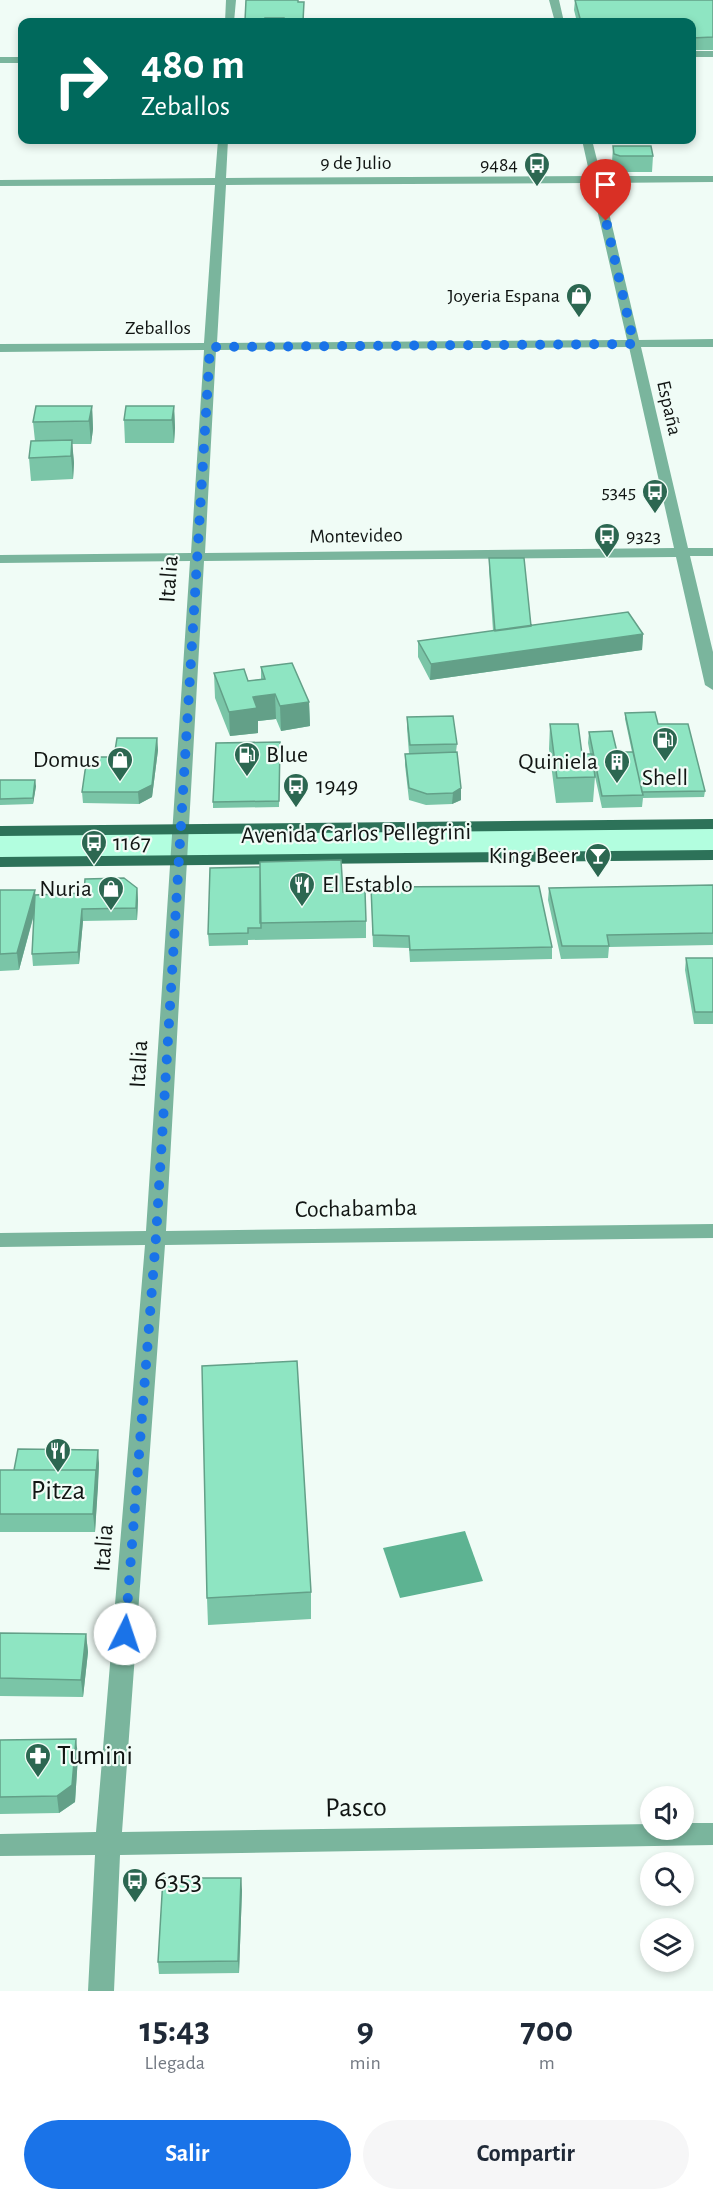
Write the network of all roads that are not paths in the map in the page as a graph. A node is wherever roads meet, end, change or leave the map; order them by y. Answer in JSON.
{"nodes":[{"id":1,"x":231,"y":0,"type":"edge"},
{"id":2,"x":554,"y":0,"type":"edge"},
{"id":3,"x":230,"y":18,"type":"edge"},
{"id":4,"x":559,"y":18,"type":"edge"},
{"id":5,"x":696,"y":54,"type":"edge"},
{"id":6,"x":713,"y":54,"type":"edge"},
{"id":7,"x":0,"y":60,"type":"edge"},
{"id":8,"x":18,"y":60,"type":"edge"},
{"id":9,"x":223,"y":144,"type":"edge"},
{"id":10,"x":588,"y":144,"type":"edge"},
{"id":11,"x":596,"y":179,"type":"junction"},
{"id":12,"x":713,"y":179,"type":"edge"},
{"id":13,"x":220,"y":182,"type":"junction"},
{"id":14,"x":0,"y":183,"type":"edge"},
{"id":15,"x":713,"y":343,"type":"edge"},
{"id":16,"x":634,"y":344,"type":"junction"},
{"id":17,"x":210,"y":347,"type":"junction"},
{"id":18,"x":0,"y":348,"type":"edge"},
{"id":19,"x":682,"y":552,"type":"junction"},
{"id":20,"x":713,"y":552,"type":"edge"},
{"id":21,"x":197,"y":557,"type":"junction"},
{"id":22,"x":0,"y":559,"type":"edge"},
{"id":23,"x":713,"y":685,"type":"edge"},
{"id":24,"x":713,"y":824,"type":"edge"},
{"id":25,"x":180,"y":829,"type":"junction"},
{"id":26,"x":0,"y":831,"type":"edge"},
{"id":27,"x":713,"y":855,"type":"edge"},
{"id":28,"x":178,"y":860,"type":"junction"},
{"id":29,"x":0,"y":862,"type":"edge"},
{"id":30,"x":713,"y":1231,"type":"edge"},
{"id":31,"x":156,"y":1237,"type":"junction"},
{"id":32,"x":0,"y":1240,"type":"edge"},
{"id":33,"x":713,"y":1834,"type":"edge"},
{"id":34,"x":108,"y":1844,"type":"junction"},
{"id":35,"x":0,"y":1845,"type":"edge"},
{"id":36,"x":101,"y":1991,"type":"edge"}],
"edges":[{"from":1,"to":3,"type":"street"},
{"from":2,"to":4,"type":"street"},
{"from":5,"to":6,"type":"street"},
{"from":7,"to":8,"type":"street"},
{"from":9,"to":13,"type":"street","name":"Italia"},
{"from":10,"to":11,"type":"street","name":"España"},
{"from":11,"to":12,"type":"street","name":"9 de Julio"},
{"from":11,"to":13,"type":"street","name":"9 de Julio"},
{"from":11,"to":16,"type":"street","name":"España"},
{"from":13,"to":14,"type":"street","name":"9 de Julio"},
{"from":13,"to":17,"type":"street","name":"Italia"},
{"from":15,"to":16,"type":"street","name":"Zeballos"},
{"from":16,"to":17,"type":"street","name":"Zeballos"},
{"from":16,"to":19,"type":"street","name":"España"},
{"from":17,"to":18,"type":"street","name":"Zeballos"},
{"from":17,"to":21,"type":"street","name":"Italia"},
{"from":19,"to":20,"type":"street","name":"Montevideo"},
{"from":19,"to":21,"type":"street","name":"Montevideo"},
{"from":19,"to":23,"type":"street","name":"España"},
{"from":21,"to":22,"type":"street","name":"Montevideo"},
{"from":21,"to":25,"type":"street","name":"Italia"},
{"from":24,"to":25,"type":"main road","name":"Avenida Carlos Pellegrini"},
{"from":25,"to":26,"type":"main road","name":"Avenida Carlos Pellegrini"},
{"from":25,"to":28,"type":"street","name":"Italia"},
{"from":27,"to":28,"type":"main road","name":"Avenida Carlos Pellegrini"},
{"from":28,"to":29,"type":"main road","name":"Avenida Carlos Pellegrini"},
{"from":28,"to":31,"type":"street","name":"Italia"},
{"from":30,"to":31,"type":"street","name":"Cochabamba"},
{"from":31,"to":32,"type":"street","name":"Cochabamba"},
{"from":31,"to":34,"type":"street","name":"Italia"},
{"from":33,"to":34,"type":"street","name":"Pasco"},
{"from":34,"to":35,"type":"street","name":"Pasco"},
{"from":34,"to":36,"type":"street","name":"Italia"}]}
